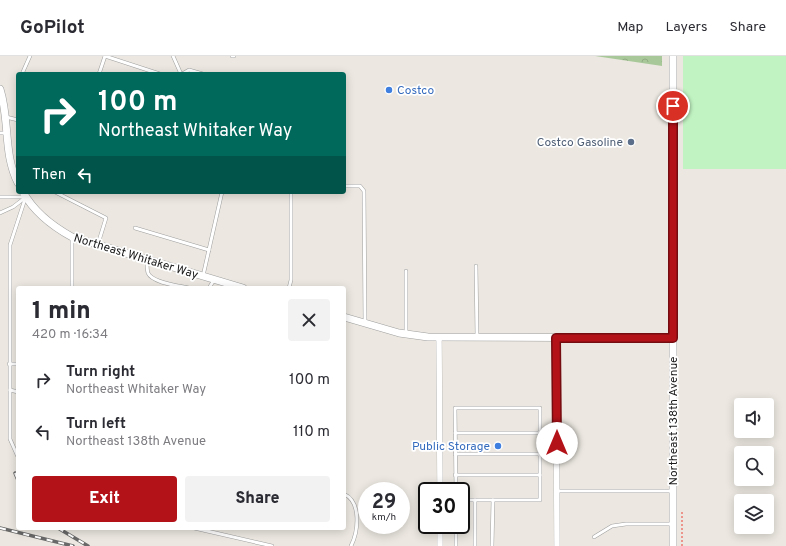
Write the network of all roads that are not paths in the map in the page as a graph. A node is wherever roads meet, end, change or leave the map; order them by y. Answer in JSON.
{"nodes":[{"id":1,"x":30,"y":56,"type":"edge"},
{"id":2,"x":105,"y":56,"type":"edge"},
{"id":3,"x":174,"y":56,"type":"edge"},
{"id":4,"x":673,"y":56,"type":"edge"},
{"id":5,"x":23,"y":72,"type":"edge"},
{"id":6,"x":100,"y":72,"type":"edge"},
{"id":7,"x":154,"y":72,"type":"edge"},
{"id":8,"x":181,"y":72,"type":"edge"},
{"id":9,"x":186,"y":72,"type":"edge"},
{"id":10,"x":196,"y":72,"type":"edge"},
{"id":11,"x":0,"y":89,"type":"edge"},
{"id":12,"x":6,"y":117,"type":"junction"},
{"id":13,"x":16,"y":120,"type":"edge"},
{"id":14,"x":3,"y":133,"type":"edge"},
{"id":15,"x":16,"y":178,"type":"edge"},
{"id":16,"x":346,"y":186,"type":"edge"},
{"id":17,"x":59,"y":194,"type":"edge"},
{"id":18,"x":222,"y":194,"type":"edge"},
{"id":19,"x":291,"y":194,"type":"edge"},
{"id":20,"x":24,"y":195,"type":"edge"},
{"id":21,"x":0,"y":197,"type":"edge"},
{"id":22,"x":0,"y":213,"type":"edge"},
{"id":23,"x":134,"y":228,"type":"dead end"},
{"id":24,"x":72,"y":237,"type":"junction"},
{"id":25,"x":97,"y":246,"type":"junction"},
{"id":26,"x":209,"y":250,"type":"junction"},
{"id":27,"x":147,"y":260,"type":"junction"},
{"id":28,"x":476,"y":266,"type":"dead end"},
{"id":29,"x":406,"y":271,"type":"dead end"},
{"id":30,"x":203,"y":277,"type":"junction"},
{"id":31,"x":214,"y":280,"type":"junction"},
{"id":32,"x":72,"y":286,"type":"edge"},
{"id":33,"x":178,"y":286,"type":"edge"},
{"id":34,"x":210,"y":286,"type":"edge"},
{"id":35,"x":234,"y":286,"type":"edge"},
{"id":36,"x":290,"y":286,"type":"edge"},
{"id":37,"x":346,"y":318,"type":"edge"},
{"id":38,"x":365,"y":324,"type":"junction"},
{"id":39,"x":406,"y":334,"type":"junction"},
{"id":40,"x":439,"y":337,"type":"junction"},
{"id":41,"x":477,"y":338,"type":"junction"},
{"id":42,"x":556,"y":338,"type":"junction"},
{"id":43,"x":673,"y":338,"type":"junction"},
{"id":44,"x":9,"y":364,"type":"junction"},
{"id":45,"x":16,"y":364,"type":"edge"},
{"id":46,"x":10,"y":390,"type":"junction"},
{"id":47,"x":16,"y":392,"type":"edge"},
{"id":48,"x":455,"y":432,"type":"junction"},
{"id":49,"x":540,"y":433,"type":"junction"},
{"id":50,"x":16,"y":452,"type":"edge"},
{"id":51,"x":455,"y":454,"type":"junction"},
{"id":52,"x":540,"y":454,"type":"junction"},
{"id":53,"x":455,"y":476,"type":"junction"},
{"id":54,"x":540,"y":476,"type":"junction"},
{"id":55,"x":440,"y":482,"type":"edge"},
{"id":56,"x":455,"y":482,"type":"edge"},
{"id":57,"x":558,"y":491,"type":"junction"},
{"id":58,"x":673,"y":491,"type":"junction"},
{"id":59,"x":346,"y":496,"type":"edge"},
{"id":60,"x":470,"y":500,"type":"edge"},
{"id":61,"x":476,"y":500,"type":"junction"},
{"id":62,"x":493,"y":500,"type":"junction"},
{"id":63,"x":673,"y":524,"type":"junction"},
{"id":64,"x":203,"y":530,"type":"edge"},
{"id":65,"x":440,"y":534,"type":"edge"},
{"id":66,"x":456,"y":534,"type":"edge"},
{"id":67,"x":594,"y":537,"type":"dead end"},
{"id":68,"x":272,"y":546,"type":"edge"},
{"id":69,"x":351,"y":546,"type":"edge"},
{"id":70,"x":440,"y":546,"type":"edge"},
{"id":71,"x":456,"y":546,"type":"edge"},
{"id":72,"x":475,"y":546,"type":"edge"},
{"id":73,"x":492,"y":546,"type":"edge"},
{"id":74,"x":557,"y":546,"type":"edge"},
{"id":75,"x":673,"y":546,"type":"edge"}],
"edges":[{"from":1,"to":5,"type":"lane"},
{"from":2,"to":6,"type":"lane"},
{"from":2,"to":7,"type":"lane"},
{"from":3,"to":8,"type":"lane"},
{"from":4,"to":43,"type":"street","name":"Northeast 138th Avenue"},
{"from":9,"to":10,"type":"lane"},
{"from":11,"to":12,"type":"street"},
{"from":12,"to":13,"type":"lane"},
{"from":12,"to":14,"type":"street"},
{"from":14,"to":15,"type":"street"},
{"from":16,"to":38,"type":"lane"},
{"from":17,"to":25,"type":"lane"},
{"from":18,"to":26,"type":"lane"},
{"from":19,"to":36,"type":"lane"},
{"from":20,"to":21,"type":"lane"},
{"from":20,"to":22,"type":"lane"},
{"from":20,"to":24,"type":"street","name":"Northeast Whitaker Way"},
{"from":20,"to":44,"type":"lane"},
{"from":23,"to":26,"type":"lane"},
{"from":24,"to":25,"type":"street","name":"Northeast Whitaker Way"},
{"from":24,"to":32,"type":"lane"},
{"from":25,"to":27,"type":"street","name":"Northeast Whitaker Way"},
{"from":26,"to":30,"type":"lane"},
{"from":27,"to":30,"type":"street","name":"Northeast Whitaker Way"},
{"from":27,"to":33,"type":"lane"},
{"from":28,"to":41,"type":"lane"},
{"from":29,"to":39,"type":"lane"},
{"from":30,"to":31,"type":"street","name":"Northeast Whitaker Way"},
{"from":31,"to":34,"type":"lane"},
{"from":31,"to":35,"type":"street","name":"Northeast Whitaker Way"},
{"from":37,"to":38,"type":"street"},
{"from":38,"to":39,"type":"street"},
{"from":39,"to":40,"type":"street"},
{"from":40,"to":41,"type":"street"},
{"from":40,"to":55,"type":"street"},
{"from":41,"to":42,"type":"street"},
{"from":42,"to":43,"type":"street"},
{"from":42,"to":57,"type":"street"},
{"from":43,"to":58,"type":"street","name":"Northeast 138th Avenue"},
{"from":44,"to":45,"type":"lane"},
{"from":44,"to":46,"type":"lane"},
{"from":46,"to":47,"type":"lane"},
{"from":46,"to":50,"type":"lane"},
{"from":48,"to":49,"type":"lane"},
{"from":48,"to":49,"type":"lane"},
{"from":48,"to":51,"type":"lane"},
{"from":49,"to":52,"type":"lane"},
{"from":51,"to":52,"type":"lane"},
{"from":51,"to":53,"type":"lane"},
{"from":52,"to":54,"type":"lane"},
{"from":53,"to":54,"type":"lane"},
{"from":53,"to":56,"type":"lane"},
{"from":54,"to":62,"type":"lane"},
{"from":57,"to":58,"type":"lane"},
{"from":57,"to":74,"type":"street"},
{"from":58,"to":63,"type":"street","name":"Northeast 138th Avenue"},
{"from":59,"to":69,"type":"lane"},
{"from":60,"to":61,"type":"lane"},
{"from":61,"to":62,"type":"lane"},
{"from":61,"to":72,"type":"lane"},
{"from":62,"to":73,"type":"lane"},
{"from":63,"to":67,"type":"lane"},
{"from":63,"to":75,"type":"street","name":"Northeast 138th Avenue"},
{"from":64,"to":68,"type":"lane"},
{"from":65,"to":70,"type":"street"},
{"from":66,"to":71,"type":"lane"}]}
